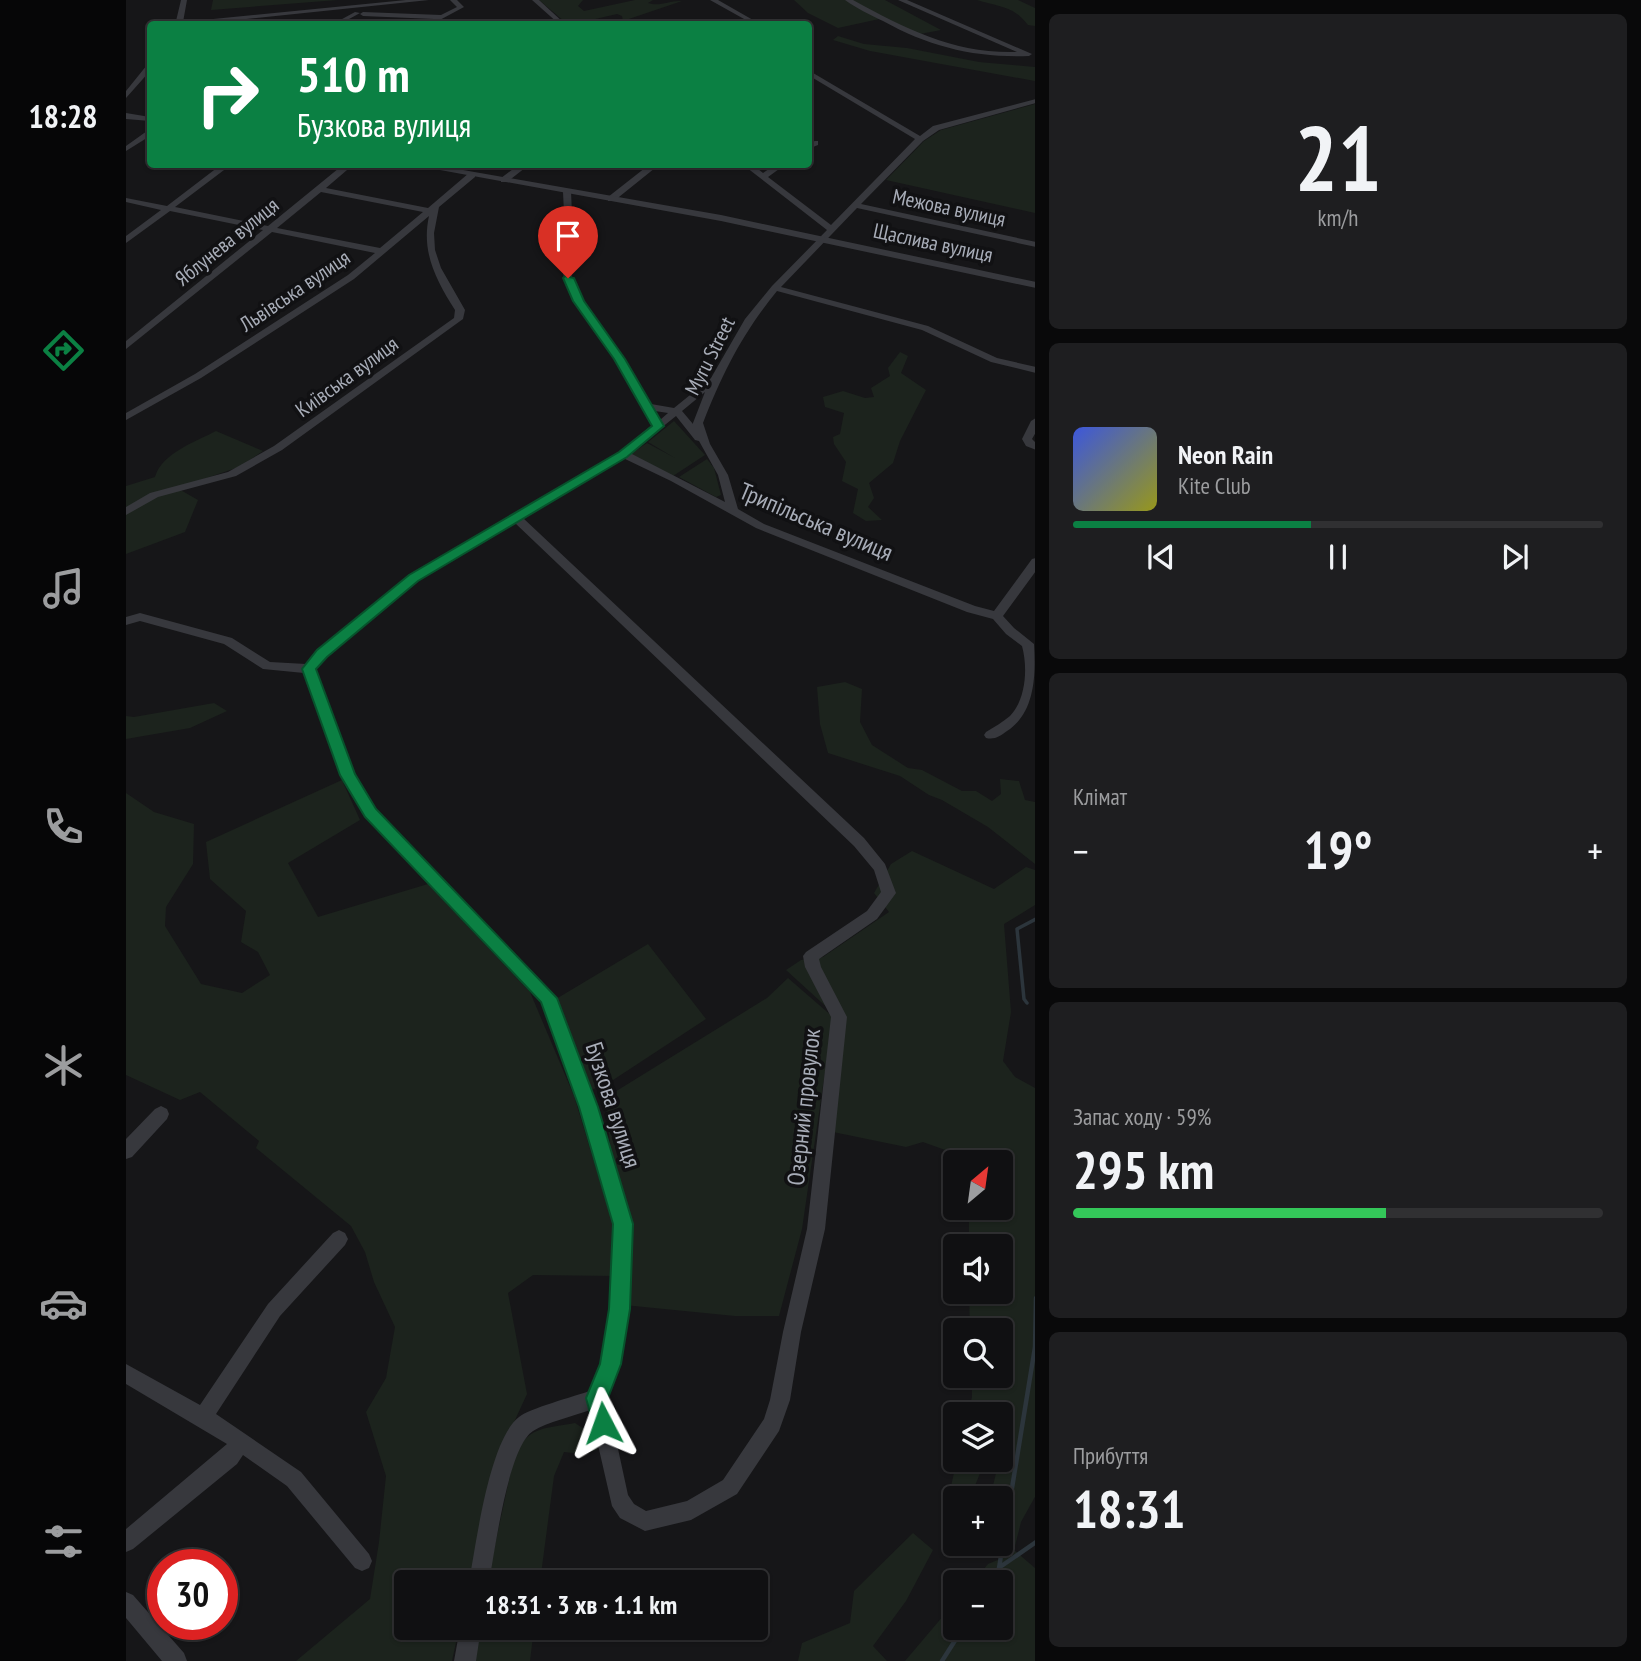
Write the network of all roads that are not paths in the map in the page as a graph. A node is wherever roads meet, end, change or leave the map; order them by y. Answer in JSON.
{"nodes":[{"id":1,"x":184,"y":0,"type":"edge"},
{"id":2,"x":426,"y":0,"type":"edge"},
{"id":3,"x":453,"y":0,"type":"edge"},
{"id":4,"x":535,"y":0,"type":"edge"},
{"id":5,"x":713,"y":0,"type":"edge"},
{"id":6,"x":848,"y":0,"type":"edge"},
{"id":7,"x":901,"y":0,"type":"edge"},
{"id":8,"x":911,"y":0,"type":"edge"},
{"id":9,"x":345,"y":8,"type":"junction"},
{"id":10,"x":357,"y":13,"type":"junction"},
{"id":11,"x":442,"y":17,"type":"junction"},
{"id":12,"x":179,"y":21,"type":"edge"},
{"id":13,"x":213,"y":21,"type":"edge"},
{"id":14,"x":342,"y":21,"type":"edge"},
{"id":15,"x":434,"y":21,"type":"edge"},
{"id":16,"x":556,"y":21,"type":"edge"},
{"id":17,"x":752,"y":21,"type":"edge"},
{"id":18,"x":1033,"y":55,"type":"edge"},
{"id":19,"x":147,"y":71,"type":"edge"},
{"id":20,"x":812,"y":74,"type":"edge"},
{"id":21,"x":147,"y":76,"type":"edge"},
{"id":22,"x":140,"y":79,"type":"junction"},
{"id":23,"x":126,"y":96,"type":"edge"},
{"id":24,"x":1035,"y":101,"type":"edge"},
{"id":25,"x":126,"y":116,"type":"edge"},
{"id":26,"x":147,"y":119,"type":"edge"},
{"id":27,"x":147,"y":135,"type":"edge"},
{"id":28,"x":920,"y":139,"type":"junction"},
{"id":29,"x":126,"y":149,"type":"edge"},
{"id":30,"x":223,"y":168,"type":"edge"},
{"id":31,"x":345,"y":168,"type":"edge"},
{"id":32,"x":433,"y":168,"type":"edge"},
{"id":33,"x":520,"y":168,"type":"edge"},
{"id":34,"x":651,"y":168,"type":"edge"},
{"id":35,"x":751,"y":168,"type":"edge"},
{"id":36,"x":776,"y":168,"type":"edge"},
{"id":37,"x":472,"y":175,"type":"junction"},
{"id":38,"x":763,"y":177,"type":"junction"},
{"id":39,"x":504,"y":180,"type":"junction"},
{"id":40,"x":320,"y":189,"type":"junction"},
{"id":41,"x":567,"y":192,"type":"junction"},
{"id":42,"x":611,"y":199,"type":"junction"},
{"id":43,"x":126,"y":200,"type":"edge"},
{"id":44,"x":854,"y":205,"type":"junction"},
{"id":45,"x":168,"y":209,"type":"junction"},
{"id":46,"x":433,"y":209,"type":"junction"},
{"id":47,"x":272,"y":229,"type":"junction"},
{"id":48,"x":831,"y":229,"type":"junction"},
{"id":49,"x":823,"y":238,"type":"junction"},
{"id":50,"x":126,"y":240,"type":"edge"},
{"id":51,"x":1035,"y":245,"type":"edge"},
{"id":52,"x":380,"y":251,"type":"junction"},
{"id":53,"x":1035,"y":285,"type":"edge"},
{"id":54,"x":775,"y":288,"type":"junction"},
{"id":55,"x":126,"y":346,"type":"edge"},
{"id":56,"x":1035,"y":370,"type":"edge"},
{"id":57,"x":716,"y":378,"type":"junction"},
{"id":58,"x":648,"y":407,"type":"junction"},
{"id":59,"x":677,"y":411,"type":"junction"},
{"id":60,"x":126,"y":418,"type":"edge"},
{"id":61,"x":1035,"y":421,"type":"edge"},
{"id":62,"x":658,"y":426,"type":"junction"},
{"id":63,"x":705,"y":444,"type":"junction"},
{"id":64,"x":1035,"y":447,"type":"edge"},
{"id":65,"x":623,"y":454,"type":"junction"},
{"id":66,"x":733,"y":510,"type":"junction"},
{"id":67,"x":126,"y":512,"type":"edge"},
{"id":68,"x":516,"y":517,"type":"junction"},
{"id":69,"x":1035,"y":562,"type":"edge"},
{"id":70,"x":997,"y":616,"type":"junction"},
{"id":71,"x":126,"y":621,"type":"edge"},
{"id":72,"x":309,"y":669,"type":"junction"},
{"id":73,"x":991,"y":736,"type":"dead end"},
{"id":74,"x":161,"y":1114,"type":"dead end"},
{"id":75,"x":126,"y":1151,"type":"edge"},
{"id":76,"x":339,"y":1239,"type":"dead end"},
{"id":77,"x":126,"y":1373,"type":"edge"},
{"id":78,"x":597,"y":1398,"type":"junction"},
{"id":79,"x":203,"y":1417,"type":"junction"},
{"id":80,"x":242,"y":1442,"type":"junction"},
{"id":81,"x":126,"y":1542,"type":"edge"},
{"id":82,"x":362,"y":1561,"type":"dead end"},
{"id":83,"x":481,"y":1570,"type":"edge"},
{"id":84,"x":126,"y":1602,"type":"edge"},
{"id":85,"x":469,"y":1640,"type":"edge"},
{"id":86,"x":176,"y":1661,"type":"edge"},
{"id":87,"x":465,"y":1661,"type":"edge"}],
"edges":[{"from":1,"to":12,"type":"street"},
{"from":2,"to":9,"type":"street"},
{"from":3,"to":11,"type":"street"},
{"from":4,"to":16,"type":"street"},
{"from":5,"to":17,"type":"street"},
{"from":6,"to":18,"type":"street"},
{"from":7,"to":18,"type":"street"},
{"from":8,"to":18,"type":"street"},
{"from":9,"to":10,"type":"street"},
{"from":9,"to":13,"type":"street"},
{"from":10,"to":11,"type":"street"},
{"from":10,"to":14,"type":"street"},
{"from":11,"to":15,"type":"street"},
{"from":19,"to":22,"type":"street"},
{"from":20,"to":28,"type":"street"},
{"from":21,"to":22,"type":"street"},
{"from":22,"to":23,"type":"street"},
{"from":24,"to":28,"type":"street","name":"Межова вулиця"},
{"from":25,"to":26,"type":"street"},
{"from":27,"to":29,"type":"street"},
{"from":28,"to":44,"type":"street","name":"Межова вулиця"},
{"from":30,"to":45,"type":"street"},
{"from":31,"to":40,"type":"street","name":"Яблунева вулиця"},
{"from":32,"to":37,"type":"street","name":"Щаслива вулиця"},
{"from":33,"to":39,"type":"street"},
{"from":34,"to":42,"type":"street"},
{"from":35,"to":38,"type":"street"},
{"from":36,"to":38,"type":"street"},
{"from":37,"to":39,"type":"street","name":"Щаслива вулиця"},
{"from":37,"to":46,"type":"street","name":"Львівська вулиця"},
{"from":38,"to":48,"type":"street"},
{"from":39,"to":41,"type":"street","name":"Щаслива вулиця"},
{"from":40,"to":46,"type":"street"},
{"from":40,"to":47,"type":"street","name":"Яблунева вулиця"},
{"from":41,"to":42,"type":"street","name":"Щаслива вулиця"},
{"from":41,"to":58,"type":"street"},
{"from":42,"to":49,"type":"street","name":"Щаслива вулиця"},
{"from":43,"to":45,"type":"street"},
{"from":44,"to":48,"type":"street","name":"Межова вулиця"},
{"from":44,"to":51,"type":"street","name":"Межова вулиця"},
{"from":45,"to":47,"type":"street"},
{"from":45,"to":50,"type":"street"},
{"from":46,"to":52,"type":"street","name":"Львівська вулиця"},
{"from":46,"to":67,"type":"street","name":"Київська вулиця"},
{"from":47,"to":52,"type":"street"},
{"from":47,"to":55,"type":"street","name":"Яблунева вулиця"},
{"from":48,"to":49,"type":"street","name":"Межова вулиця"},
{"from":49,"to":53,"type":"street","name":"Щаслива вулиця"},
{"from":49,"to":54,"type":"street","name":"Myru Street"},
{"from":52,"to":60,"type":"street","name":"Львівська вулиця"},
{"from":54,"to":56,"type":"street"},
{"from":54,"to":57,"type":"street","name":"Myru Street"},
{"from":57,"to":59,"type":"street"},
{"from":57,"to":63,"type":"street","name":"Myru Street"},
{"from":58,"to":59,"type":"street"},
{"from":58,"to":62,"type":"street"},
{"from":59,"to":62,"type":"street"},
{"from":59,"to":63,"type":"street"},
{"from":61,"to":64,"type":"street"},
{"from":62,"to":65,"type":"street"},
{"from":63,"to":66,"type":"street","name":"Myru Street"},
{"from":65,"to":66,"type":"street","name":"Трипільська вулиця"},
{"from":65,"to":68,"type":"street"},
{"from":66,"to":70,"type":"street","name":"Трипільська вулиця"},
{"from":68,"to":72,"type":"street"},
{"from":68,"to":78,"type":"street","name":"Озерний провулок"},
{"from":69,"to":70,"type":"street"},
{"from":70,"to":73,"type":"street"},
{"from":71,"to":72,"type":"street"},
{"from":72,"to":78,"type":"street","name":"Бузкова вулиця"},
{"from":74,"to":75,"type":"street"},
{"from":76,"to":79,"type":"street"},
{"from":77,"to":79,"type":"street"},
{"from":78,"to":83,"type":"street"},
{"from":79,"to":80,"type":"street"},
{"from":80,"to":81,"type":"street"},
{"from":80,"to":82,"type":"street"},
{"from":84,"to":86,"type":"street"},
{"from":85,"to":87,"type":"street"}]}
